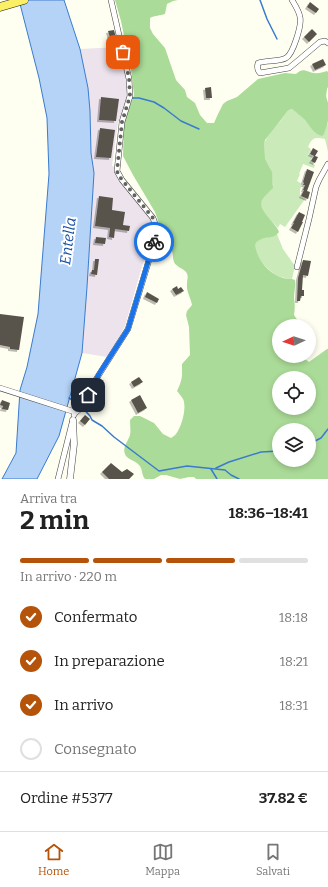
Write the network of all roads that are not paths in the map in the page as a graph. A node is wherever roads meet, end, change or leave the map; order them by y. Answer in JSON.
{"nodes":[{"id":1,"x":24,"y":0,"type":"edge"},
{"id":2,"x":111,"y":0,"type":"edge"},
{"id":3,"x":292,"y":0,"type":"edge"},
{"id":4,"x":0,"y":7,"type":"edge"},
{"id":5,"x":328,"y":43,"type":"edge"},
{"id":6,"x":328,"y":164,"type":"edge"},
{"id":7,"x":296,"y":267,"type":"dead end"},
{"id":8,"x":0,"y":388,"type":"edge"},
{"id":9,"x":73,"y":412,"type":"junction"},
{"id":10,"x":72,"y":420,"type":"junction"},
{"id":11,"x":58,"y":479,"type":"edge"},
{"id":12,"x":70,"y":479,"type":"edge"}],
"edges":[{"from":1,"to":4,"type":"main road"},
{"from":2,"to":9,"type":"street"},
{"from":3,"to":5,"type":"street"},
{"from":6,"to":7,"type":"street"},
{"from":8,"to":9,"type":"street"},
{"from":9,"to":10,"type":"street"},
{"from":10,"to":11,"type":"street"},
{"from":10,"to":12,"type":"street"}]}
